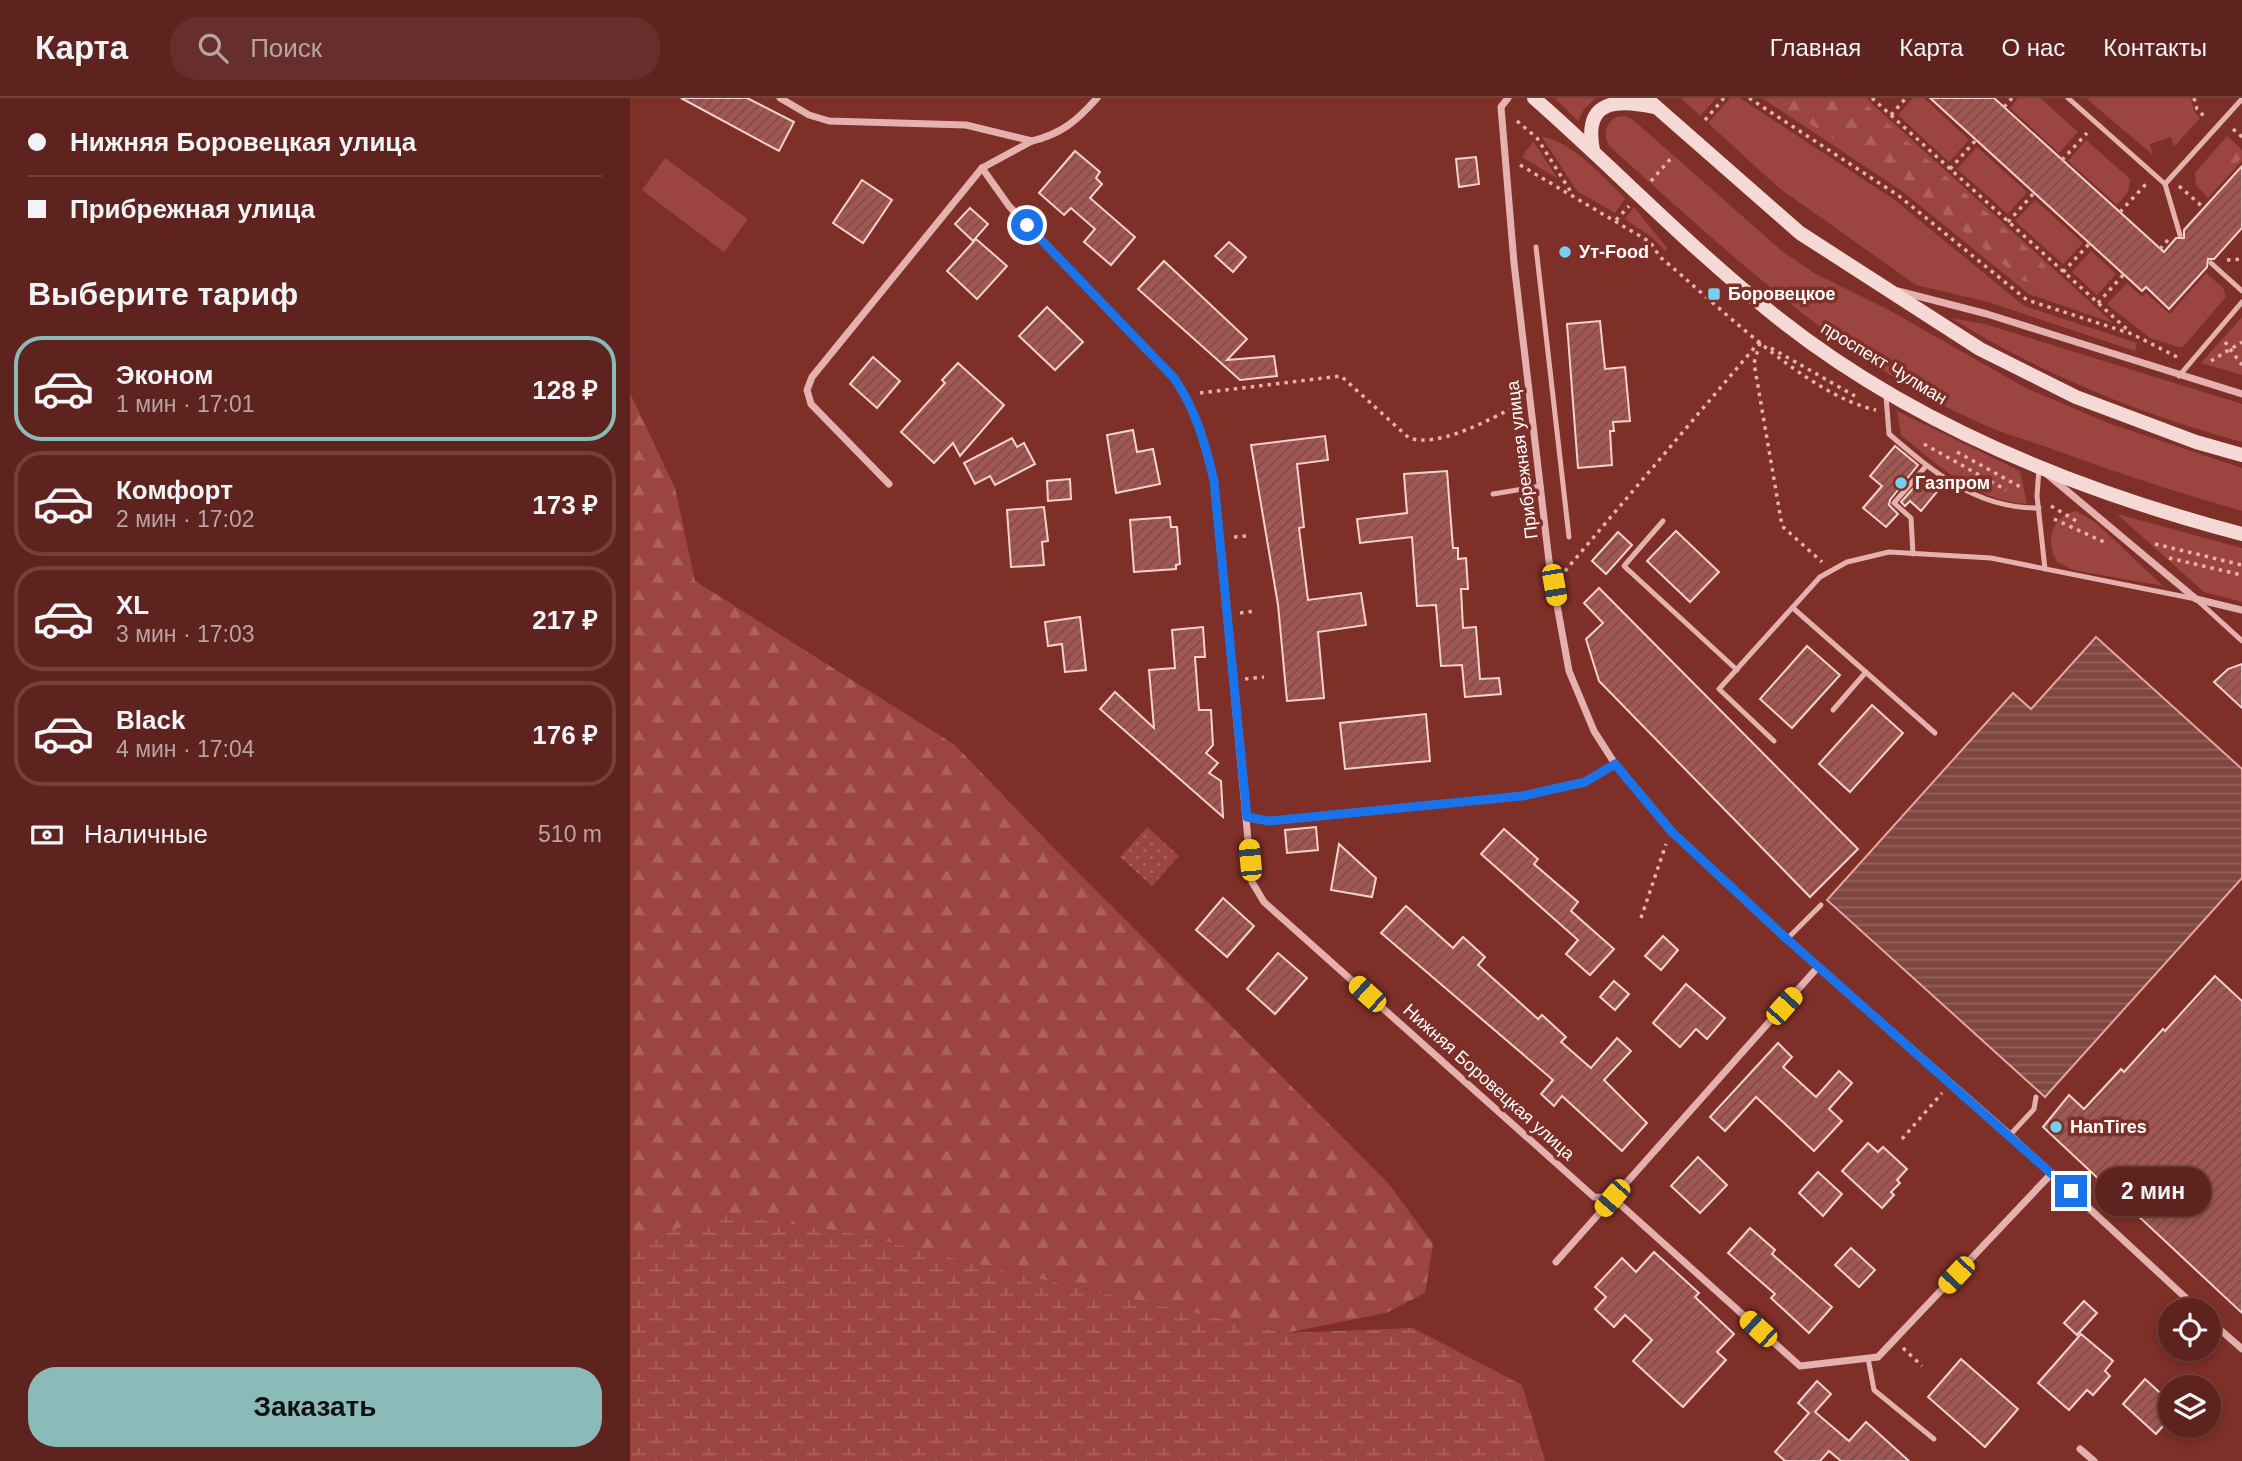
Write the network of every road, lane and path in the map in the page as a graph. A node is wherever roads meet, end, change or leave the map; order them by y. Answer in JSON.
{"nodes":[{"id":1,"x":780,"y":98,"type":"edge"},
{"id":2,"x":1097,"y":98,"type":"edge"},
{"id":3,"x":1508,"y":98,"type":"edge"},
{"id":4,"x":1534,"y":98,"type":"edge"},
{"id":5,"x":1724,"y":98,"type":"edge"},
{"id":6,"x":1749,"y":98,"type":"edge"},
{"id":7,"x":1872,"y":98,"type":"edge"},
{"id":8,"x":1906,"y":98,"type":"edge"},
{"id":9,"x":2012,"y":98,"type":"edge"},
{"id":10,"x":2068,"y":98,"type":"edge"},
{"id":11,"x":2194,"y":98,"type":"edge"},
{"id":12,"x":2242,"y":99,"type":"edge"},
{"id":13,"x":1650,"y":103,"type":"edge"},
{"id":14,"x":1501,"y":107,"type":"junction"},
{"id":15,"x":2004,"y":107,"type":"dead end"},
{"id":16,"x":1891,"y":115,"type":"junction"},
{"id":17,"x":2203,"y":115,"type":"dead end"},
{"id":18,"x":1705,"y":120,"type":"dead end"},
{"id":19,"x":2096,"y":123,"type":"junction"},
{"id":20,"x":2238,"y":133,"type":"dead end"},
{"id":21,"x":2242,"y":137,"type":"edge"},
{"id":22,"x":1976,"y":140,"type":"dead end"},
{"id":23,"x":1032,"y":141,"type":"junction"},
{"id":24,"x":1593,"y":150,"type":"junction"},
{"id":25,"x":1673,"y":156,"type":"dead end"},
{"id":26,"x":1506,"y":157,"type":"junction"},
{"id":27,"x":2062,"y":160,"type":"dead end"},
{"id":28,"x":982,"y":168,"type":"junction"},
{"id":29,"x":1950,"y":169,"type":"junction"},
{"id":30,"x":2154,"y":174,"type":"junction"},
{"id":31,"x":2170,"y":178,"type":"junction"},
{"id":32,"x":1650,"y":182,"type":"dead end"},
{"id":33,"x":2165,"y":184,"type":"junction"},
{"id":34,"x":1572,"y":193,"type":"junction"},
{"id":35,"x":2034,"y":193,"type":"dead end"},
{"id":36,"x":1631,"y":204,"type":"dead end"},
{"id":37,"x":2204,"y":208,"type":"dead end"},
{"id":38,"x":2120,"y":212,"type":"dead end"},
{"id":39,"x":1616,"y":220,"type":"junction"},
{"id":40,"x":2008,"y":222,"type":"junction"},
{"id":41,"x":2180,"y":234,"type":"dead end"},
{"id":42,"x":2090,"y":243,"type":"dead end"},
{"id":43,"x":1536,"y":247,"type":"dead end"},
{"id":44,"x":2211,"y":263,"type":"dead end"},
{"id":45,"x":2063,"y":272,"type":"junction"},
{"id":46,"x":2124,"y":274,"type":"dead end"},
{"id":47,"x":1877,"y":285,"type":"junction"},
{"id":48,"x":2242,"y":291,"type":"edge"},
{"id":49,"x":2242,"y":302,"type":"edge"},
{"id":50,"x":2098,"y":303,"type":"junction"},
{"id":51,"x":2218,"y":329,"type":"junction"},
{"id":52,"x":2132,"y":334,"type":"junction"},
{"id":53,"x":1760,"y":341,"type":"junction"},
{"id":54,"x":2242,"y":342,"type":"edge"},
{"id":55,"x":2230,"y":351,"type":"junction"},
{"id":56,"x":2190,"y":362,"type":"junction"},
{"id":57,"x":2242,"y":365,"type":"edge"},
{"id":58,"x":2179,"y":376,"type":"junction"},
{"id":59,"x":1886,"y":389,"type":"junction"},
{"id":60,"x":2242,"y":394,"type":"edge"},
{"id":61,"x":1530,"y":398,"type":"junction"},
{"id":62,"x":1189,"y":400,"type":"junction"},
{"id":63,"x":1887,"y":413,"type":"junction"},
{"id":64,"x":1921,"y":442,"type":"dead end"},
{"id":65,"x":2242,"y":455,"type":"edge"},
{"id":66,"x":1926,"y":466,"type":"junction"},
{"id":67,"x":2039,"y":468,"type":"junction"},
{"id":68,"x":889,"y":484,"type":"dead end"},
{"id":69,"x":1541,"y":486,"type":"junction"},
{"id":70,"x":1493,"y":494,"type":"dead end"},
{"id":71,"x":2039,"y":508,"type":"junction"},
{"id":72,"x":1663,"y":521,"type":"dead end"},
{"id":73,"x":2242,"y":534,"type":"edge"},
{"id":74,"x":1569,"y":537,"type":"dead end"},
{"id":75,"x":2106,"y":542,"type":"dead end"},
{"id":76,"x":2139,"y":551,"type":"junction"},
{"id":77,"x":1913,"y":554,"type":"junction"},
{"id":78,"x":1831,"y":569,"type":"junction"},
{"id":79,"x":2045,"y":569,"type":"junction"},
{"id":80,"x":2242,"y":575,"type":"edge"},
{"id":81,"x":1554,"y":585,"type":"junction"},
{"id":82,"x":2196,"y":598,"type":"junction"},
{"id":83,"x":1793,"y":608,"type":"junction"},
{"id":84,"x":2242,"y":610,"type":"edge"},
{"id":85,"x":2242,"y":641,"type":"edge"},
{"id":86,"x":1737,"y":670,"type":"junction"},
{"id":87,"x":1866,"y":672,"type":"junction"},
{"id":88,"x":1833,"y":710,"type":"dead end"},
{"id":89,"x":1935,"y":733,"type":"dead end"},
{"id":90,"x":1774,"y":741,"type":"dead end"},
{"id":91,"x":1615,"y":764,"type":"junction"},
{"id":92,"x":1247,"y":817,"type":"junction"},
{"id":93,"x":1671,"y":831,"type":"junction"},
{"id":94,"x":1821,"y":905,"type":"dead end"},
{"id":95,"x":1641,"y":918,"type":"dead end"},
{"id":96,"x":1787,"y":939,"type":"junction"},
{"id":97,"x":1818,"y":967,"type":"junction"},
{"id":98,"x":1951,"y":1084,"type":"junction"},
{"id":99,"x":2035,"y":1097,"type":"dead end"},
{"id":100,"x":2010,"y":1135,"type":"junction"},
{"id":101,"x":1902,"y":1139,"type":"dead end"},
{"id":102,"x":2052,"y":1173,"type":"junction"},
{"id":103,"x":1612,"y":1198,"type":"junction"},
{"id":104,"x":1556,"y":1262,"type":"dead end"},
{"id":105,"x":2186,"y":1298,"type":"edge"},
{"id":106,"x":2221,"y":1330,"type":"edge"},
{"id":107,"x":1894,"y":1340,"type":"junction"},
{"id":108,"x":2242,"y":1349,"type":"edge"},
{"id":109,"x":1868,"y":1358,"type":"junction"},
{"id":110,"x":1922,"y":1366,"type":"dead end"},
{"id":111,"x":1934,"y":1440,"type":"dead end"},
{"id":112,"x":2080,"y":1448,"type":"dead end"},
{"id":113,"x":2094,"y":1461,"type":"edge"}],
"edges":[{"from":1,"to":23,"type":"street"},
{"from":2,"to":23,"type":"street"},
{"from":3,"to":14,"type":"street"},
{"from":4,"to":24,"type":"main road","name":"проспект Чулман"},
{"from":5,"to":18,"type":"path"},
{"from":6,"to":52,"type":"path"},
{"from":7,"to":16,"type":"path"},
{"from":8,"to":16,"type":"path"},
{"from":9,"to":15,"type":"path"},
{"from":10,"to":19,"type":"lane"},
{"from":11,"to":17,"type":"path"},
{"from":12,"to":31,"type":"lane"},
{"from":13,"to":24,"type":"main road"},
{"from":13,"to":47,"type":"main road"},
{"from":14,"to":26,"type":"street","name":"Прибрежная улица"},
{"from":14,"to":34,"type":"path"},
{"from":16,"to":29,"type":"path"},
{"from":19,"to":27,"type":"path"},
{"from":19,"to":30,"type":"lane"},
{"from":20,"to":21,"type":"path"},
{"from":22,"to":29,"type":"path"},
{"from":23,"to":28,"type":"street"},
{"from":24,"to":59,"type":"main road","name":"проспект Чулман"},
{"from":25,"to":32,"type":"path"},
{"from":26,"to":34,"type":"path"},
{"from":26,"to":61,"type":"street","name":"Прибрежная улица"},
{"from":28,"to":62,"type":"street","name":"Нижняя Боровецкая улица"},
{"from":28,"to":68,"type":"street"},
{"from":29,"to":40,"type":"path"},
{"from":30,"to":33,"type":"lane"},
{"from":30,"to":38,"type":"path"},
{"from":31,"to":33,"type":"lane"},
{"from":31,"to":37,"type":"path"},
{"from":33,"to":41,"type":"lane"},
{"from":34,"to":39,"type":"path"},
{"from":35,"to":40,"type":"path"},
{"from":36,"to":39,"type":"path"},
{"from":39,"to":53,"type":"path"},
{"from":40,"to":45,"type":"path"},
{"from":42,"to":45,"type":"path"},
{"from":43,"to":74,"type":"lane"},
{"from":44,"to":48,"type":"lane"},
{"from":45,"to":50,"type":"path"},
{"from":46,"to":50,"type":"path"},
{"from":47,"to":58,"type":"street"},
{"from":47,"to":65,"type":"main road"},
{"from":49,"to":51,"type":"lane"},
{"from":50,"to":52,"type":"path"},
{"from":51,"to":55,"type":"path"},
{"from":51,"to":56,"type":"lane"},
{"from":52,"to":56,"type":"path"},
{"from":53,"to":63,"type":"path"},
{"from":53,"to":78,"type":"path"},
{"from":53,"to":81,"type":"path"},
{"from":54,"to":55,"type":"path"},
{"from":55,"to":56,"type":"path"},
{"from":55,"to":57,"type":"path"},
{"from":56,"to":58,"type":"lane"},
{"from":58,"to":60,"type":"street"},
{"from":59,"to":63,"type":"lane"},
{"from":59,"to":67,"type":"main road","name":"проспект Чулман"},
{"from":61,"to":62,"type":"path"},
{"from":61,"to":69,"type":"street","name":"Прибрежная улица"},
{"from":62,"to":92,"type":"street","name":"Нижняя Боровецкая улица"},
{"from":63,"to":66,"type":"lane"},
{"from":64,"to":71,"type":"path"},
{"from":66,"to":71,"type":"lane"},
{"from":66,"to":77,"type":"lane"},
{"from":67,"to":71,"type":"lane"},
{"from":67,"to":73,"type":"main road","name":"проспект Чулман"},
{"from":67,"to":76,"type":"street"},
{"from":69,"to":70,"type":"lane"},
{"from":69,"to":81,"type":"street","name":"Прибрежная улица"},
{"from":71,"to":75,"type":"path"},
{"from":71,"to":79,"type":"lane"},
{"from":72,"to":86,"type":"lane"},
{"from":76,"to":80,"type":"path"},
{"from":76,"to":82,"type":"street"},
{"from":77,"to":78,"type":"lane"},
{"from":77,"to":79,"type":"lane"},
{"from":78,"to":83,"type":"lane"},
{"from":79,"to":82,"type":"lane"},
{"from":81,"to":91,"type":"street","name":"Прибрежная улица"},
{"from":82,"to":84,"type":"street"},
{"from":82,"to":85,"type":"lane"},
{"from":83,"to":86,"type":"lane"},
{"from":83,"to":87,"type":"lane"},
{"from":86,"to":90,"type":"lane"},
{"from":87,"to":88,"type":"lane"},
{"from":87,"to":89,"type":"lane"},
{"from":91,"to":92,"type":"street"},
{"from":91,"to":93,"type":"street","name":"Прибрежная улица"},
{"from":92,"to":103,"type":"street","name":"Нижняя Боровецкая улица"},
{"from":93,"to":95,"type":"path"},
{"from":93,"to":96,"type":"street","name":"Прибрежная улица"},
{"from":94,"to":96,"type":"lane"},
{"from":96,"to":97,"type":"street","name":"Прибрежная улица"},
{"from":97,"to":98,"type":"street","name":"Прибрежная улица"},
{"from":97,"to":103,"type":"street"},
{"from":98,"to":100,"type":"street","name":"Прибрежная улица"},
{"from":98,"to":101,"type":"path"},
{"from":99,"to":100,"type":"lane"},
{"from":100,"to":102,"type":"street","name":"Прибрежная улица"},
{"from":102,"to":105,"type":"street","name":"Прибрежная улица"},
{"from":102,"to":107,"type":"street"},
{"from":103,"to":104,"type":"street"},
{"from":103,"to":109,"type":"street","name":"Нижняя Боровецкая улица"},
{"from":106,"to":108,"type":"street"},
{"from":107,"to":109,"type":"street","name":"Нижняя Боровецкая улица"},
{"from":107,"to":110,"type":"path"},
{"from":109,"to":111,"type":"lane"},
{"from":112,"to":113,"type":"street"}]}
